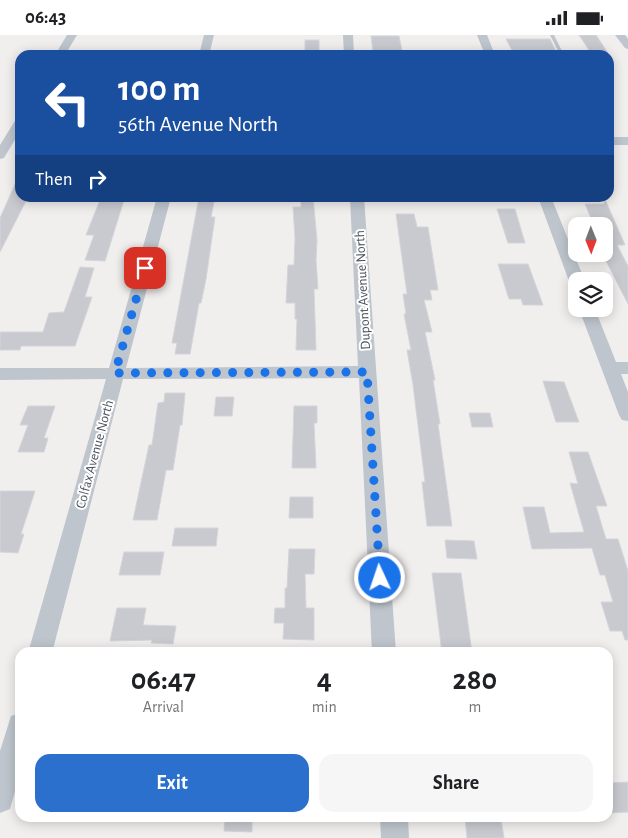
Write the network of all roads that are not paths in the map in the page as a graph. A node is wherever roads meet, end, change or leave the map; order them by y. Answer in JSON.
{"nodes":[{"id":1,"x":72,"y":35,"type":"edge"},
{"id":2,"x":210,"y":35,"type":"edge"},
{"id":3,"x":348,"y":35,"type":"edge"},
{"id":4,"x":482,"y":35,"type":"edge"},
{"id":5,"x":552,"y":35,"type":"edge"},
{"id":6,"x":620,"y":35,"type":"edge"},
{"id":7,"x":628,"y":46,"type":"edge"},
{"id":8,"x":63,"y":50,"type":"edge"},
{"id":9,"x":206,"y":50,"type":"edge"},
{"id":10,"x":349,"y":50,"type":"edge"},
{"id":11,"x":488,"y":50,"type":"edge"},
{"id":12,"x":560,"y":50,"type":"edge"},
{"id":13,"x":15,"y":128,"type":"edge"},
{"id":14,"x":614,"y":141,"type":"edge"},
{"id":15,"x":628,"y":141,"type":"edge"},
{"id":16,"x":15,"y":145,"type":"edge"},
{"id":17,"x":2,"y":148,"type":"edge"},
{"id":18,"x":163,"y":202,"type":"edge"},
{"id":19,"x":357,"y":202,"type":"edge"},
{"id":20,"x":546,"y":202,"type":"edge"},
{"id":21,"x":573,"y":272,"type":"edge"},
{"id":22,"x":590,"y":317,"type":"edge"},
{"id":23,"x":628,"y":368,"type":"edge"},
{"id":24,"x":610,"y":369,"type":"junction"},
{"id":25,"x":367,"y":372,"type":"junction"},
{"id":26,"x":115,"y":373,"type":"junction"},
{"id":27,"x":0,"y":374,"type":"edge"},
{"id":28,"x":628,"y":415,"type":"edge"},
{"id":29,"x":42,"y":647,"type":"edge"},
{"id":30,"x":384,"y":647,"type":"edge"},
{"id":31,"x":15,"y":744,"type":"edge"},
{"id":32,"x":0,"y":799,"type":"edge"},
{"id":33,"x":394,"y":822,"type":"edge"},
{"id":34,"x":395,"y":838,"type":"edge"}],
"edges":[{"from":1,"to":8,"type":"street"},
{"from":2,"to":9,"type":"street"},
{"from":3,"to":10,"type":"street"},
{"from":4,"to":11,"type":"street"},
{"from":5,"to":12,"type":"lane"},
{"from":6,"to":7,"type":"street"},
{"from":13,"to":17,"type":"street"},
{"from":14,"to":15,"type":"street"},
{"from":16,"to":17,"type":"street"},
{"from":18,"to":26,"type":"street","name":"Colfax Avenue North"},
{"from":19,"to":25,"type":"street","name":"Dupont Avenue North"},
{"from":20,"to":21,"type":"street"},
{"from":22,"to":24,"type":"street"},
{"from":23,"to":24,"type":"street"},
{"from":24,"to":28,"type":"street"},
{"from":25,"to":26,"type":"street"},
{"from":25,"to":30,"type":"street","name":"Dupont Avenue North"},
{"from":26,"to":27,"type":"street"},
{"from":26,"to":29,"type":"street","name":"Colfax Avenue North"},
{"from":31,"to":32,"type":"street"},
{"from":33,"to":34,"type":"street"}]}
